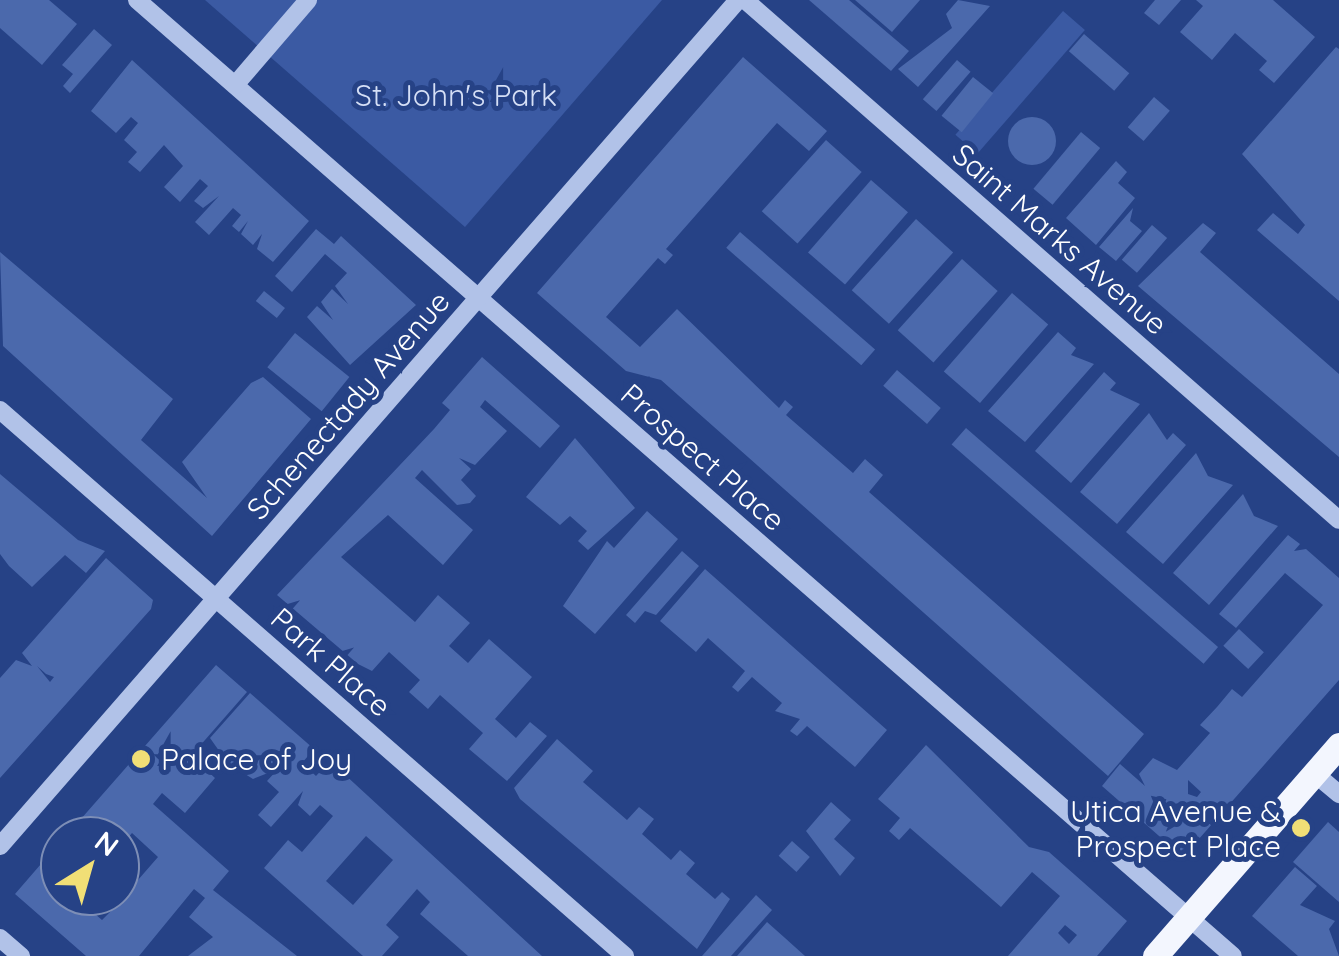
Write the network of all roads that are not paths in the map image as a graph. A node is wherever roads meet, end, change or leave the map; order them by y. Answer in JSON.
{"nodes":[{"id":1,"x":137,"y":0,"type":"edge"},
{"id":2,"x":308,"y":0,"type":"edge"},
{"id":3,"x":742,"y":0,"type":"edge"},
{"id":4,"x":235,"y":85,"type":"junction"},
{"id":5,"x":478,"y":298,"type":"junction"},
{"id":6,"x":0,"y":410,"type":"edge"},
{"id":7,"x":1339,"y":520,"type":"edge"},
{"id":8,"x":215,"y":598,"type":"junction"},
{"id":9,"x":1339,"y":745,"type":"edge"},
{"id":10,"x":1314,"y":773,"type":"junction"},
{"id":11,"x":1339,"y":794,"type":"edge"},
{"id":12,"x":0,"y":846,"type":"edge"},
{"id":13,"x":1189,"y":918,"type":"junction"},
{"id":14,"x":0,"y":938,"type":"edge"},
{"id":15,"x":21,"y":956,"type":"edge"},
{"id":16,"x":625,"y":956,"type":"edge"},
{"id":17,"x":1155,"y":956,"type":"edge"},
{"id":18,"x":1233,"y":956,"type":"edge"}],
"edges":[{"from":1,"to":4,"type":"street","name":"Prospect Place"},
{"from":2,"to":4,"type":"street"},
{"from":3,"to":5,"type":"street","name":"Schenectady Avenue"},
{"from":3,"to":7,"type":"street","name":"Saint Marks Avenue"},
{"from":4,"to":5,"type":"street","name":"Prospect Place"},
{"from":5,"to":8,"type":"street","name":"Schenectady Avenue"},
{"from":5,"to":13,"type":"street","name":"Prospect Place"},
{"from":6,"to":8,"type":"street","name":"Park Place"},
{"from":8,"to":12,"type":"street","name":"Schenectady Avenue"},
{"from":8,"to":16,"type":"street","name":"Park Place"},
{"from":9,"to":10,"type":"main road"},
{"from":10,"to":11,"type":"street"},
{"from":10,"to":13,"type":"main road"},
{"from":13,"to":17,"type":"main road"},
{"from":13,"to":18,"type":"street","name":"Prospect Place"},
{"from":14,"to":15,"type":"street"}]}
